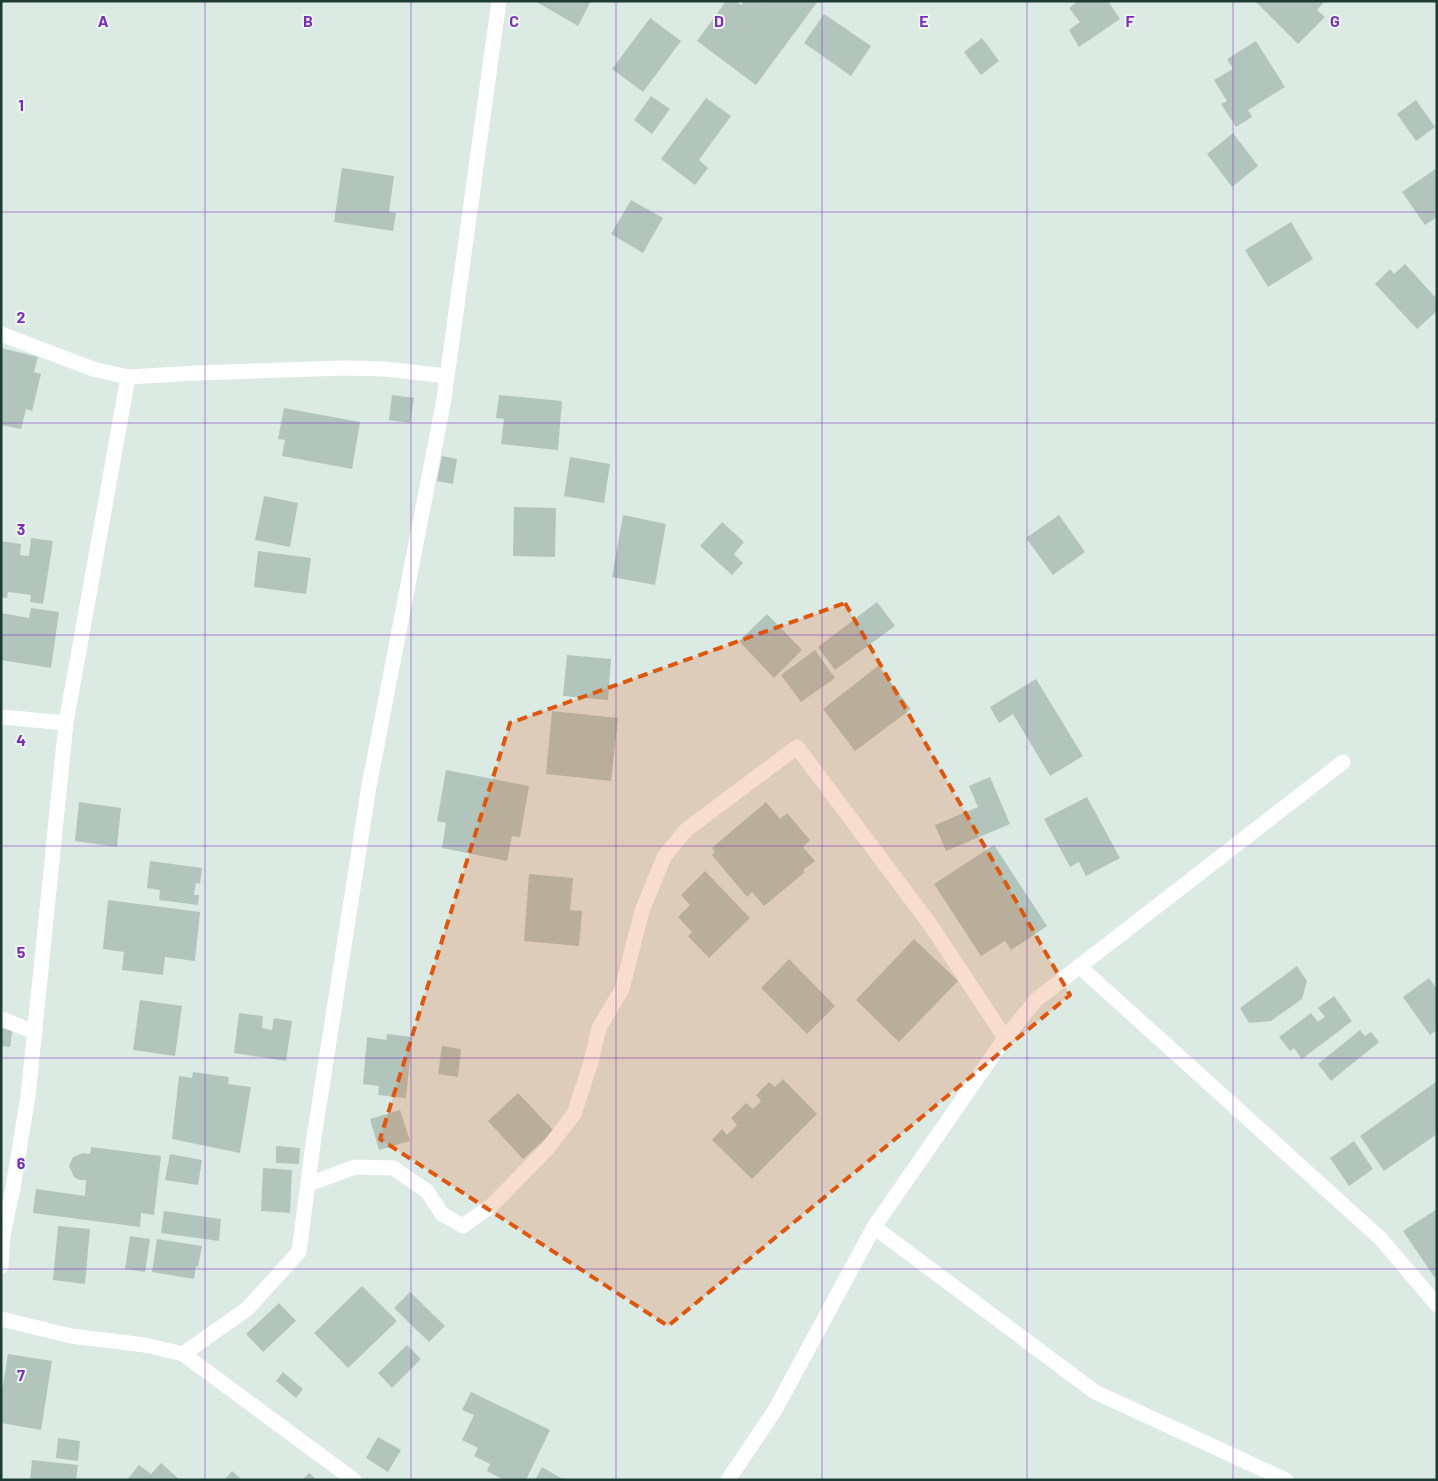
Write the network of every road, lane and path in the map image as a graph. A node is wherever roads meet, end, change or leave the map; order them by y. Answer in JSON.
{"nodes":[{"id":1,"x":499,"y":1,"type":"edge"},
{"id":2,"x":1,"y":334,"type":"edge"},
{"id":3,"x":447,"y":376,"type":"junction"},
{"id":4,"x":128,"y":377,"type":"junction"},
{"id":5,"x":1,"y":717,"type":"edge"},
{"id":6,"x":66,"y":723,"type":"junction"},
{"id":7,"x":1343,"y":762,"type":"dead end"},
{"id":8,"x":1079,"y":966,"type":"junction"},
{"id":9,"x":1,"y":1019,"type":"edge"},
{"id":10,"x":35,"y":1032,"type":"junction"},
{"id":11,"x":1004,"y":1038,"type":"junction"},
{"id":12,"x":309,"y":1184,"type":"junction"},
{"id":13,"x":874,"y":1227,"type":"junction"},
{"id":14,"x":1,"y":1266,"type":"edge"},
{"id":15,"x":1437,"y":1305,"type":"edge"},
{"id":16,"x":1,"y":1319,"type":"edge"},
{"id":17,"x":183,"y":1354,"type":"junction"},
{"id":18,"x":354,"y":1480,"type":"edge"},
{"id":19,"x":728,"y":1480,"type":"edge"},
{"id":20,"x":1286,"y":1480,"type":"edge"}],
"edges":[{"from":1,"to":3,"type":"street"},
{"from":2,"to":4,"type":"street"},
{"from":3,"to":4,"type":"street"},
{"from":3,"to":12,"type":"street"},
{"from":4,"to":6,"type":"street"},
{"from":5,"to":6,"type":"street"},
{"from":6,"to":10,"type":"street"},
{"from":7,"to":8,"type":"street"},
{"from":8,"to":11,"type":"street"},
{"from":8,"to":15,"type":"street"},
{"from":9,"to":10,"type":"street"},
{"from":10,"to":14,"type":"street"},
{"from":11,"to":12,"type":"street"},
{"from":11,"to":13,"type":"street"},
{"from":12,"to":17,"type":"street"},
{"from":13,"to":19,"type":"street"},
{"from":13,"to":20,"type":"street"},
{"from":16,"to":17,"type":"street"},
{"from":17,"to":18,"type":"street"}]}
